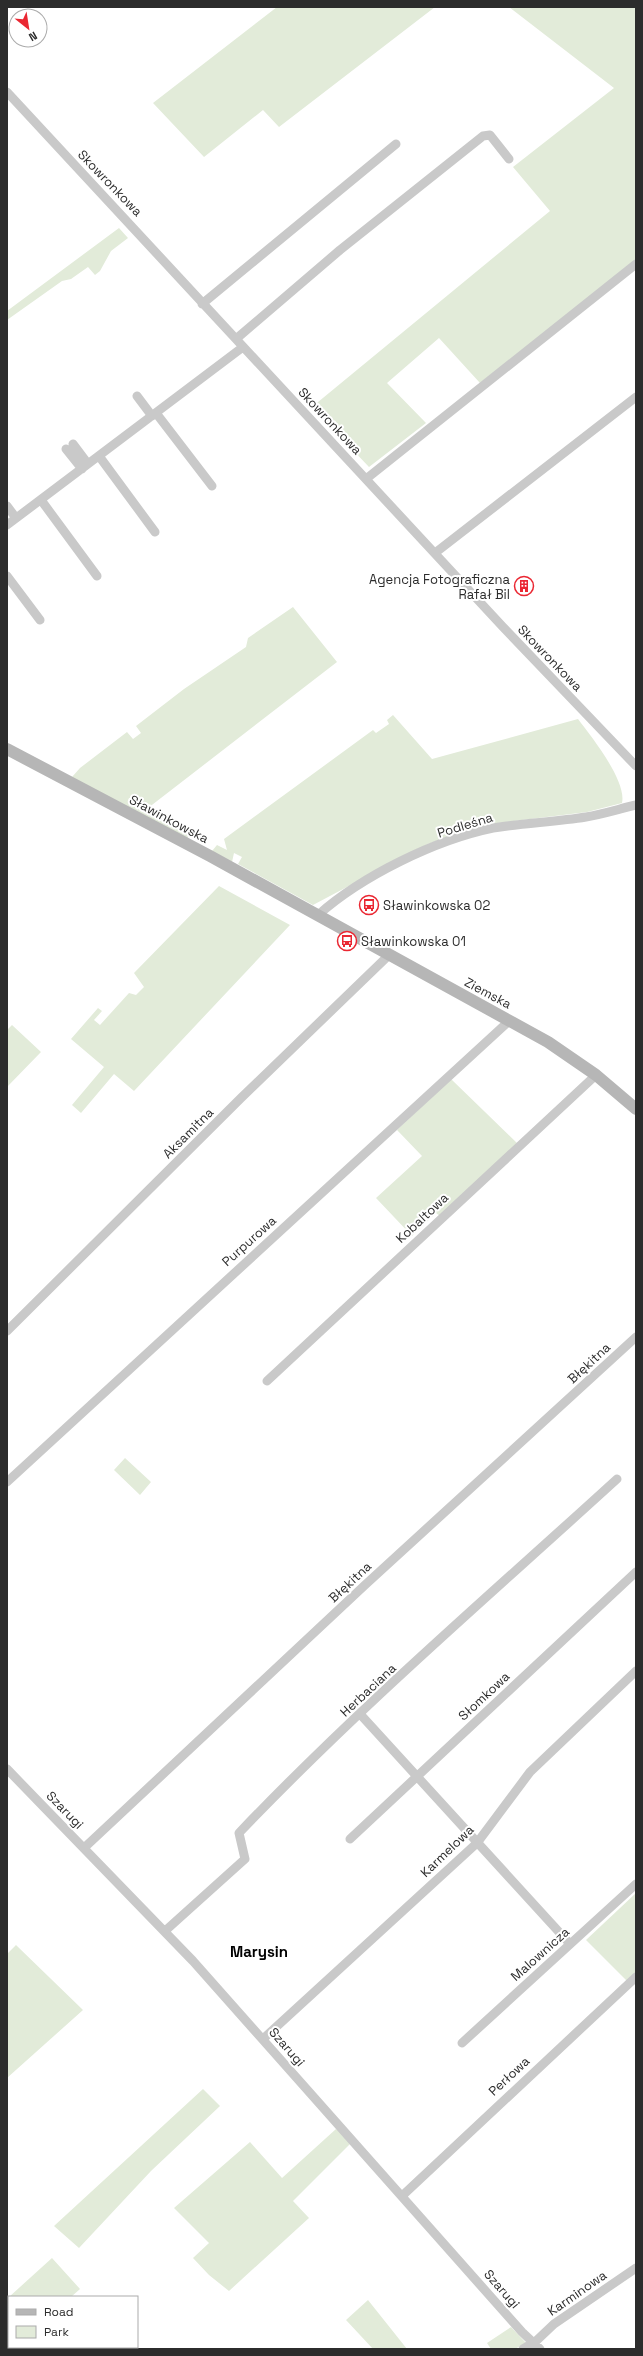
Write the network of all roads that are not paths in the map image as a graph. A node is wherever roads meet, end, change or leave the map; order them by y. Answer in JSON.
{"nodes":[{"id":1,"x":7,"y":92,"type":"edge"},
{"id":2,"x":396,"y":144,"type":"dead end"},
{"id":3,"x":509,"y":158,"type":"dead end"},
{"id":4,"x":636,"y":264,"type":"edge"},
{"id":5,"x":202,"y":304,"type":"junction"},
{"id":6,"x":236,"y":339,"type":"junction"},
{"id":7,"x":243,"y":347,"type":"junction"},
{"id":8,"x":137,"y":396,"type":"dead end"},
{"id":9,"x":636,"y":396,"type":"edge"},
{"id":10,"x":154,"y":415,"type":"junction"},
{"id":11,"x":70,"y":447,"type":"dead end"},
{"id":12,"x":99,"y":456,"type":"junction"},
{"id":13,"x":85,"y":467,"type":"junction"},
{"id":14,"x":366,"y":479,"type":"junction"},
{"id":15,"x":212,"y":486,"type":"dead end"},
{"id":16,"x":41,"y":500,"type":"junction"},
{"id":17,"x":7,"y":506,"type":"edge"},
{"id":18,"x":10,"y":521,"type":"edge"},
{"id":19,"x":155,"y":532,"type":"dead end"},
{"id":20,"x":435,"y":553,"type":"junction"},
{"id":21,"x":7,"y":576,"type":"edge"},
{"id":22,"x":97,"y":576,"type":"dead end"},
{"id":23,"x":40,"y":620,"type":"dead end"},
{"id":24,"x":7,"y":749,"type":"edge"},
{"id":25,"x":636,"y":766,"type":"edge"},
{"id":26,"x":636,"y":805,"type":"edge"},
{"id":27,"x":318,"y":915,"type":"junction"},
{"id":28,"x":389,"y":955,"type":"junction"},
{"id":29,"x":510,"y":1021,"type":"junction"},
{"id":30,"x":596,"y":1075,"type":"junction"},
{"id":31,"x":636,"y":1109,"type":"edge"},
{"id":32,"x":7,"y":1331,"type":"edge"},
{"id":33,"x":636,"y":1337,"type":"edge"},
{"id":34,"x":267,"y":1381,"type":"dead end"},
{"id":35,"x":617,"y":1479,"type":"dead end"},
{"id":36,"x":7,"y":1482,"type":"edge"},
{"id":37,"x":636,"y":1572,"type":"edge"},
{"id":38,"x":636,"y":1671,"type":"edge"},
{"id":39,"x":360,"y":1714,"type":"junction"},
{"id":40,"x":7,"y":1768,"type":"edge"},
{"id":41,"x":417,"y":1777,"type":"junction"},
{"id":42,"x":350,"y":1839,"type":"dead end"},
{"id":43,"x":477,"y":1843,"type":"junction"},
{"id":44,"x":84,"y":1848,"type":"junction"},
{"id":45,"x":636,"y":1884,"type":"edge"},
{"id":46,"x":165,"y":1931,"type":"junction"},
{"id":47,"x":570,"y":1944,"type":"junction"},
{"id":48,"x":636,"y":1977,"type":"edge"},
{"id":49,"x":264,"y":2039,"type":"junction"},
{"id":50,"x":462,"y":2043,"type":"dead end"},
{"id":51,"x":402,"y":2196,"type":"junction"},
{"id":52,"x":636,"y":2268,"type":"edge"},
{"id":53,"x":537,"y":2345,"type":"edge"},
{"id":54,"x":522,"y":2349,"type":"edge"}],
"edges":[{"from":1,"to":5,"type":"street","name":"Skowronkowa"},
{"from":2,"to":5,"type":"street"},
{"from":3,"to":6,"type":"street"},
{"from":4,"to":14,"type":"street"},
{"from":5,"to":6,"type":"street","name":"Skowronkowa"},
{"from":6,"to":7,"type":"street","name":"Skowronkowa"},
{"from":7,"to":10,"type":"street"},
{"from":7,"to":14,"type":"street","name":"Skowronkowa"},
{"from":8,"to":10,"type":"street"},
{"from":9,"to":20,"type":"street"},
{"from":10,"to":12,"type":"street"},
{"from":10,"to":15,"type":"street"},
{"from":11,"to":13,"type":"street"},
{"from":12,"to":13,"type":"street"},
{"from":12,"to":19,"type":"street"},
{"from":13,"to":16,"type":"street"},
{"from":14,"to":20,"type":"street","name":"Skowronkowa"},
{"from":16,"to":18,"type":"street"},
{"from":16,"to":22,"type":"street"},
{"from":17,"to":18,"type":"street"},
{"from":20,"to":25,"type":"street","name":"Skowronkowa"},
{"from":21,"to":23,"type":"street"},
{"from":24,"to":27,"type":"street","name":"Sławinkowska"},
{"from":26,"to":27,"type":"street","name":"Podleśna"},
{"from":27,"to":28,"type":"street","name":"Ziemska"},
{"from":28,"to":29,"type":"street","name":"Ziemska"},
{"from":28,"to":32,"type":"street","name":"Aksamitna"},
{"from":29,"to":30,"type":"street","name":"Ziemska"},
{"from":29,"to":36,"type":"street","name":"Purpurowa"},
{"from":30,"to":31,"type":"street","name":"Ziemska"},
{"from":30,"to":34,"type":"street","name":"Kobaltowa"},
{"from":33,"to":44,"type":"street","name":"Błękitna"},
{"from":35,"to":39,"type":"street","name":"Herbaciana"},
{"from":37,"to":41,"type":"street","name":"Słomkowa"},
{"from":38,"to":43,"type":"street","name":"Karmelowa"},
{"from":39,"to":41,"type":"street"},
{"from":39,"to":46,"type":"street","name":"Herbaciana"},
{"from":40,"to":44,"type":"street","name":"Szarugi"},
{"from":41,"to":42,"type":"street","name":"Słomkowa"},
{"from":41,"to":43,"type":"street"},
{"from":43,"to":47,"type":"street"},
{"from":43,"to":49,"type":"street","name":"Karmelowa"},
{"from":44,"to":46,"type":"street","name":"Szarugi"},
{"from":45,"to":47,"type":"street","name":"Malownicza"},
{"from":46,"to":49,"type":"street","name":"Szarugi"},
{"from":47,"to":50,"type":"street","name":"Malownicza"},
{"from":48,"to":51,"type":"street","name":"Perłowa"},
{"from":49,"to":51,"type":"street","name":"Szarugi"},
{"from":51,"to":53,"type":"street","name":"Szarugi"},
{"from":52,"to":53,"type":"street","name":"Karminowa"},
{"from":53,"to":54,"type":"street","name":"Karminowa"}]}
